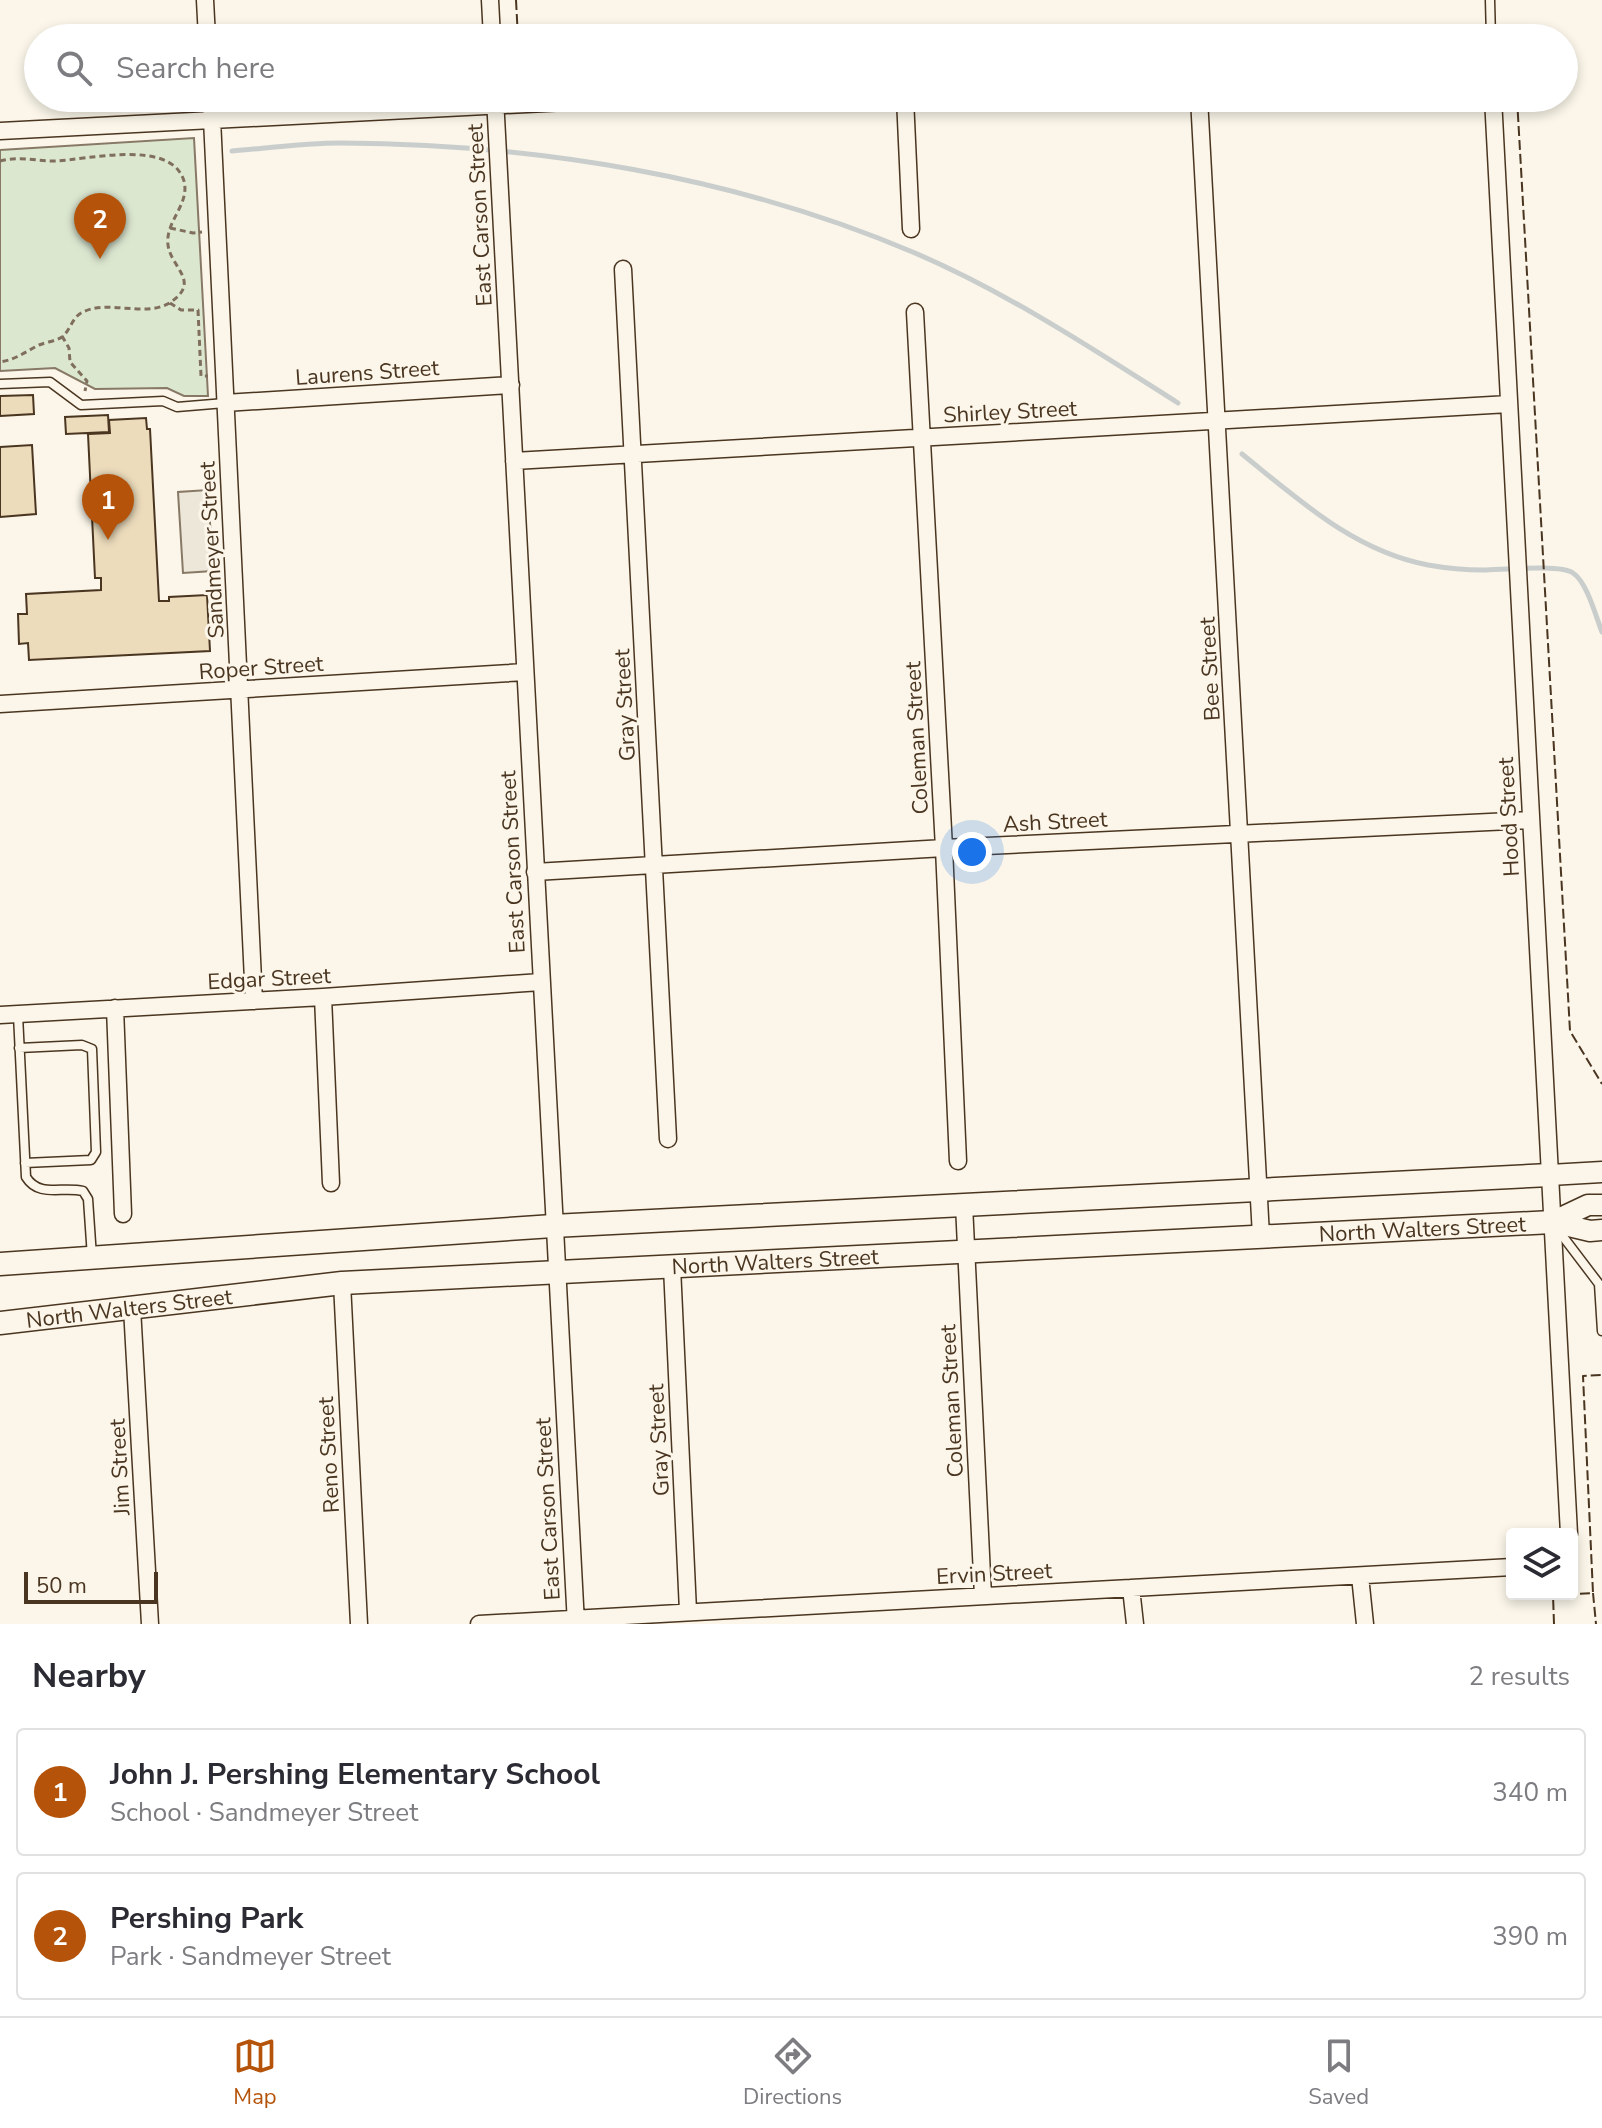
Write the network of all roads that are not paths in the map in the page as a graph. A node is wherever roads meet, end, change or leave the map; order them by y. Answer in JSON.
{"nodes":[{"id":1,"x":205,"y":0,"type":"edge"},
{"id":2,"x":490,"y":0,"type":"edge"},
{"id":3,"x":1490,"y":0,"type":"edge"},
{"id":4,"x":206,"y":24,"type":"edge"},
{"id":5,"x":491,"y":24,"type":"edge"},
{"id":6,"x":1491,"y":24,"type":"edge"},
{"id":7,"x":212,"y":112,"type":"edge"},
{"id":8,"x":346,"y":112,"type":"edge"},
{"id":9,"x":496,"y":112,"type":"edge"},
{"id":10,"x":906,"y":112,"type":"edge"},
{"id":11,"x":1200,"y":112,"type":"edge"},
{"id":12,"x":1494,"y":112,"type":"edge"},
{"id":13,"x":212,"y":121,"type":"junction"},
{"id":14,"x":0,"y":131,"type":"edge"},
{"id":15,"x":911,"y":229,"type":"dead end"},
{"id":16,"x":623,"y":269,"type":"dead end"},
{"id":17,"x":915,"y":312,"type":"dead end"},
{"id":18,"x":0,"y":384,"type":"edge"},
{"id":19,"x":511,"y":385,"type":"junction"},
{"id":20,"x":225,"y":403,"type":"junction"},
{"id":21,"x":1509,"y":404,"type":"junction"},
{"id":22,"x":1216,"y":422,"type":"junction"},
{"id":23,"x":922,"y":438,"type":"junction"},
{"id":24,"x":633,"y":455,"type":"junction"},
{"id":25,"x":514,"y":461,"type":"junction"},
{"id":26,"x":525,"y":672,"type":"junction"},
{"id":27,"x":239,"y":690,"type":"junction"},
{"id":28,"x":0,"y":704,"type":"edge"},
{"id":29,"x":1530,"y":820,"type":"junction"},
{"id":30,"x":1241,"y":835,"type":"junction"},
{"id":31,"x":944,"y":848,"type":"junction"},
{"id":32,"x":654,"y":865,"type":"junction"},
{"id":33,"x":535,"y":872,"type":"junction"},
{"id":34,"x":541,"y":982,"type":"junction"},
{"id":35,"x":323,"y":997,"type":"junction"},
{"id":36,"x":254,"y":1001,"type":"junction"},
{"id":37,"x":115,"y":1008,"type":"junction"},
{"id":38,"x":0,"y":1015,"type":"edge"},
{"id":39,"x":18,"y":1015,"type":"junction"},
{"id":40,"x":19,"y":1048,"type":"junction"},
{"id":41,"x":668,"y":1139,"type":"dead end"},
{"id":42,"x":958,"y":1161,"type":"dead end"},
{"id":43,"x":25,"y":1163,"type":"junction"},
{"id":44,"x":1602,"y":1172,"type":"edge"},
{"id":45,"x":1550,"y":1175,"type":"junction"},
{"id":46,"x":331,"y":1183,"type":"dead end"},
{"id":47,"x":1259,"y":1191,"type":"junction"},
{"id":48,"x":964,"y":1205,"type":"junction"},
{"id":49,"x":1602,"y":1205,"type":"edge"},
{"id":50,"x":123,"y":1214,"type":"dead end"},
{"id":51,"x":1552,"y":1222,"type":"junction"},
{"id":52,"x":553,"y":1226,"type":"junction"},
{"id":53,"x":1602,"y":1230,"type":"edge"},
{"id":54,"x":1261,"y":1236,"type":"junction"},
{"id":55,"x":966,"y":1252,"type":"junction"},
{"id":56,"x":92,"y":1258,"type":"junction"},
{"id":57,"x":0,"y":1264,"type":"edge"},
{"id":58,"x":672,"y":1267,"type":"junction"},
{"id":59,"x":555,"y":1272,"type":"junction"},
{"id":60,"x":342,"y":1283,"type":"junction"},
{"id":61,"x":132,"y":1308,"type":"junction"},
{"id":62,"x":0,"y":1323,"type":"edge"},
{"id":63,"x":1602,"y":1331,"type":"edge"},
{"id":64,"x":1569,"y":1528,"type":"edge"},
{"id":65,"x":1506,"y":1567,"type":"edge"},
{"id":66,"x":1360,"y":1576,"type":"junction"},
{"id":67,"x":1131,"y":1588,"type":"junction"},
{"id":68,"x":983,"y":1596,"type":"junction"},
{"id":69,"x":688,"y":1611,"type":"junction"},
{"id":70,"x":576,"y":1621,"type":"edge"},
{"id":71,"x":150,"y":1624,"type":"edge"},
{"id":72,"x":359,"y":1624,"type":"edge"},
{"id":73,"x":479,"y":1624,"type":"edge"},
{"id":74,"x":1135,"y":1624,"type":"edge"},
{"id":75,"x":1365,"y":1624,"type":"edge"}],
"edges":[{"from":1,"to":4,"type":"street"},
{"from":2,"to":5,"type":"street"},
{"from":3,"to":6,"type":"lane"},
{"from":7,"to":13,"type":"street","name":"Sandmeyer Street"},
{"from":8,"to":13,"type":"street"},
{"from":9,"to":19,"type":"street","name":"East Carson Street"},
{"from":10,"to":15,"type":"street"},
{"from":11,"to":22,"type":"street","name":"Bee Street"},
{"from":12,"to":21,"type":"street","name":"Hood Street"},
{"from":13,"to":14,"type":"street"},
{"from":13,"to":20,"type":"street","name":"Sandmeyer Street"},
{"from":16,"to":24,"type":"street","name":"Gray Street"},
{"from":17,"to":23,"type":"street","name":"Coleman Street"},
{"from":18,"to":20,"type":"lane"},
{"from":19,"to":20,"type":"street","name":"Laurens Street"},
{"from":19,"to":25,"type":"street","name":"East Carson Street"},
{"from":20,"to":27,"type":"street","name":"Sandmeyer Street"},
{"from":21,"to":22,"type":"street","name":"Shirley Street"},
{"from":21,"to":29,"type":"street","name":"Hood Street"},
{"from":22,"to":23,"type":"street","name":"Shirley Street"},
{"from":22,"to":30,"type":"street","name":"Bee Street"},
{"from":23,"to":24,"type":"street","name":"Shirley Street"},
{"from":23,"to":31,"type":"street","name":"Coleman Street"},
{"from":24,"to":25,"type":"street","name":"Shirley Street"},
{"from":24,"to":32,"type":"street","name":"Gray Street"},
{"from":25,"to":26,"type":"street","name":"East Carson Street"},
{"from":26,"to":27,"type":"street","name":"Roper Street"},
{"from":26,"to":33,"type":"street","name":"East Carson Street"},
{"from":27,"to":28,"type":"street","name":"Roper Street"},
{"from":27,"to":36,"type":"street","name":"Sandmeyer Street"},
{"from":29,"to":30,"type":"street","name":"Ash Street"},
{"from":29,"to":45,"type":"street","name":"Hood Street"},
{"from":30,"to":31,"type":"street","name":"Ash Street"},
{"from":30,"to":47,"type":"street","name":"Bee Street"},
{"from":31,"to":32,"type":"street","name":"Ash Street"},
{"from":31,"to":42,"type":"street","name":"Coleman Street"},
{"from":32,"to":33,"type":"street","name":"Ash Street"},
{"from":32,"to":41,"type":"street","name":"Gray Street"},
{"from":33,"to":34,"type":"street","name":"East Carson Street"},
{"from":34,"to":35,"type":"street","name":"Edgar Street"},
{"from":34,"to":52,"type":"street","name":"East Carson Street"},
{"from":35,"to":36,"type":"street","name":"Edgar Street"},
{"from":35,"to":46,"type":"street"},
{"from":36,"to":37,"type":"street","name":"Edgar Street"},
{"from":37,"to":39,"type":"street","name":"Edgar Street"},
{"from":37,"to":50,"type":"street"},
{"from":38,"to":39,"type":"street","name":"Edgar Street"},
{"from":39,"to":40,"type":"lane"},
{"from":40,"to":43,"type":"lane"},
{"from":40,"to":43,"type":"lane"},
{"from":43,"to":56,"type":"lane"},
{"from":44,"to":45,"type":"street"},
{"from":45,"to":47,"type":"main road"},
{"from":45,"to":51,"type":"street","name":"Hood Street"},
{"from":47,"to":48,"type":"main road"},
{"from":47,"to":54,"type":"street","name":"Bee Street"},
{"from":48,"to":52,"type":"main road"},
{"from":48,"to":55,"type":"street","name":"Coleman Street"},
{"from":49,"to":51,"type":"street"},
{"from":51,"to":53,"type":"street"},
{"from":51,"to":54,"type":"main road","name":"North Walters Street"},
{"from":51,"to":63,"type":"lane"},
{"from":51,"to":64,"type":"street","name":"Hood Street"},
{"from":52,"to":56,"type":"main road"},
{"from":52,"to":59,"type":"street","name":"East Carson Street"},
{"from":54,"to":55,"type":"main road","name":"North Walters Street"},
{"from":55,"to":58,"type":"main road","name":"North Walters Street"},
{"from":55,"to":68,"type":"street","name":"Coleman Street"},
{"from":56,"to":57,"type":"main road"},
{"from":58,"to":59,"type":"main road","name":"North Walters Street"},
{"from":58,"to":69,"type":"street","name":"Gray Street"},
{"from":59,"to":60,"type":"main road","name":"North Walters Street"},
{"from":59,"to":70,"type":"street","name":"East Carson Street"},
{"from":60,"to":61,"type":"main road","name":"North Walters Street"},
{"from":60,"to":72,"type":"street","name":"Reno Street"},
{"from":61,"to":62,"type":"main road","name":"North Walters Street"},
{"from":61,"to":71,"type":"street","name":"Jim Street"},
{"from":65,"to":66,"type":"street","name":"Ervin Street"},
{"from":66,"to":67,"type":"street","name":"Ervin Street"},
{"from":66,"to":75,"type":"street"},
{"from":67,"to":68,"type":"street","name":"Ervin Street"},
{"from":67,"to":74,"type":"street"},
{"from":68,"to":69,"type":"street","name":"Ervin Street"},
{"from":69,"to":70,"type":"street","name":"Ervin Street"},
{"from":70,"to":73,"type":"street","name":"Ervin Street"}]}
